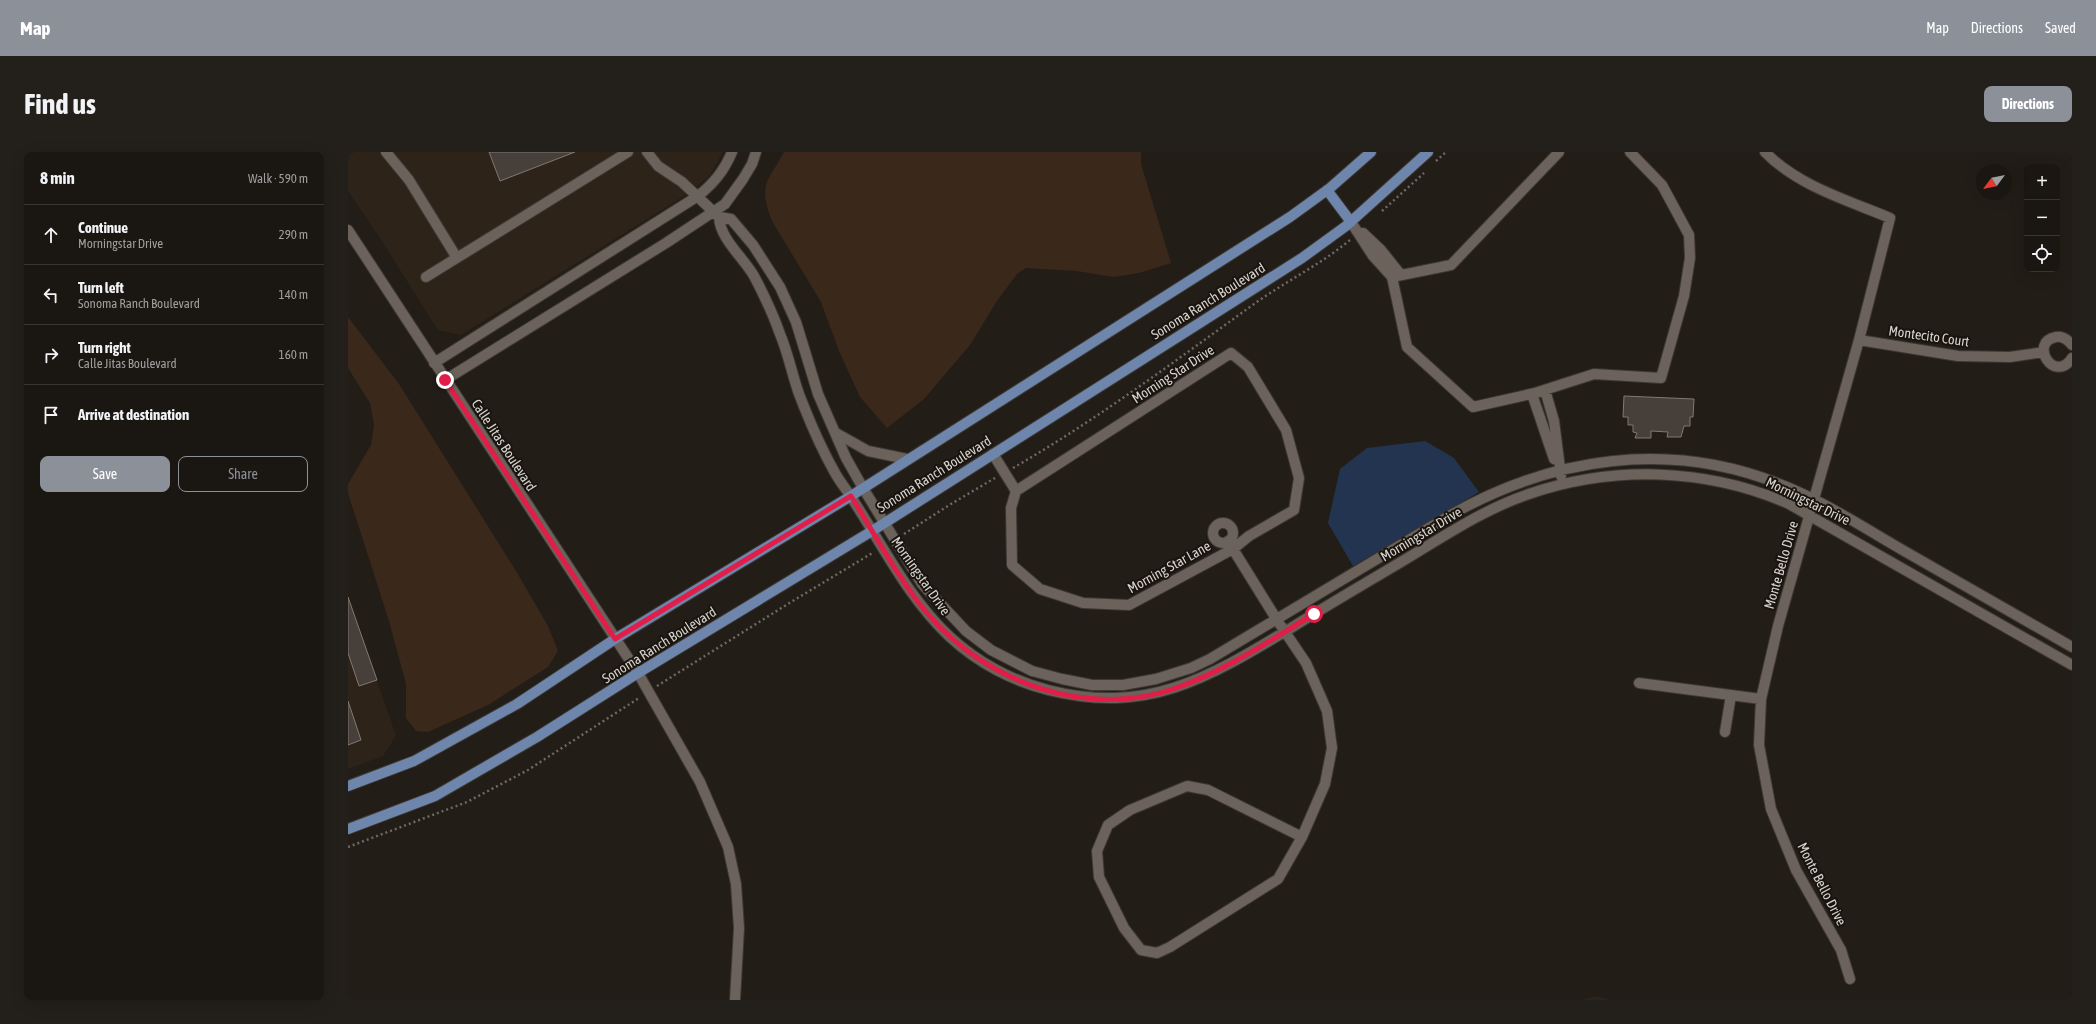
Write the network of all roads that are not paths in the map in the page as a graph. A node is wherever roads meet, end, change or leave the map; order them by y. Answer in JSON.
{"nodes":[{"id":1,"x":386,"y":152,"type":"edge"},
{"id":2,"x":628,"y":152,"type":"edge"},
{"id":3,"x":732,"y":152,"type":"edge"},
{"id":4,"x":756,"y":152,"type":"edge"},
{"id":5,"x":1371,"y":152,"type":"edge"},
{"id":6,"x":1428,"y":152,"type":"edge"},
{"id":7,"x":1560,"y":152,"type":"edge"},
{"id":8,"x":1630,"y":152,"type":"edge"},
{"id":9,"x":1765,"y":152,"type":"edge"},
{"id":10,"x":652,"y":154,"type":"edge"},
{"id":11,"x":1327,"y":190,"type":"junction"},
{"id":12,"x":698,"y":196,"type":"junction"},
{"id":13,"x":716,"y":214,"type":"junction"},
{"id":14,"x":1351,"y":222,"type":"junction"},
{"id":15,"x":348,"y":230,"type":"edge"},
{"id":16,"x":457,"y":258,"type":"junction"},
{"id":17,"x":1397,"y":276,"type":"junction"},
{"id":18,"x":426,"y":277,"type":"dead end"},
{"id":19,"x":1859,"y":340,"type":"junction"},
{"id":20,"x":2072,"y":345,"type":"edge"},
{"id":21,"x":2044,"y":352,"type":"junction"},
{"id":22,"x":2072,"y":358,"type":"edge"},
{"id":23,"x":434,"y":362,"type":"junction"},
{"id":24,"x":445,"y":380,"type":"junction"},
{"id":25,"x":815,"y":386,"type":"junction"},
{"id":26,"x":798,"y":390,"type":"junction"},
{"id":27,"x":1545,"y":390,"type":"junction"},
{"id":28,"x":1532,"y":394,"type":"junction"},
{"id":29,"x":836,"y":433,"type":"junction"},
{"id":30,"x":993,"y":454,"type":"junction"},
{"id":31,"x":907,"y":459,"type":"junction"},
{"id":32,"x":1559,"y":470,"type":"junction"},
{"id":33,"x":1562,"y":484,"type":"junction"},
{"id":34,"x":863,"y":488,"type":"junction"},
{"id":35,"x":1016,"y":491,"type":"junction"},
{"id":36,"x":851,"y":496,"type":"junction"},
{"id":37,"x":1814,"y":501,"type":"junction"},
{"id":38,"x":1810,"y":515,"type":"junction"},
{"id":39,"x":884,"y":523,"type":"junction"},
{"id":40,"x":872,"y":531,"type":"junction"},
{"id":41,"x":1249,"y":536,"type":"joint"},
{"id":42,"x":1231,"y":545,"type":"junction"},
{"id":43,"x":1277,"y":620,"type":"junction"},
{"id":44,"x":1285,"y":631,"type":"junction"},
{"id":45,"x":615,"y":639,"type":"junction"},
{"id":46,"x":2072,"y":647,"type":"edge"},
{"id":47,"x":2072,"y":665,"type":"edge"},
{"id":48,"x":638,"y":674,"type":"junction"},
{"id":49,"x":1638,"y":683,"type":"dead end"},
{"id":50,"x":1732,"y":695,"type":"junction"},
{"id":51,"x":1761,"y":699,"type":"junction"},
{"id":52,"x":1725,"y":732,"type":"dead end"},
{"id":53,"x":348,"y":786,"type":"edge"},
{"id":54,"x":348,"y":829,"type":"edge"},
{"id":55,"x":1302,"y":837,"type":"junction"},
{"id":56,"x":1850,"y":979,"type":"dead end"},
{"id":57,"x":735,"y":1000,"type":"edge"}],
"edges":[{"from":1,"to":16,"type":"street"},
{"from":2,"to":16,"type":"street"},
{"from":3,"to":12,"type":"street"},
{"from":4,"to":13,"type":"street"},
{"from":5,"to":11,"type":"main road","name":"Sonoma Ranch Boulevard"},
{"from":6,"to":14,"type":"main road","name":"Sonoma Ranch Boulevard"},
{"from":7,"to":17,"type":"street"},
{"from":8,"to":27,"type":"street"},
{"from":9,"to":19,"type":"street","name":"Monte Bello Drive"},
{"from":10,"to":12,"type":"street"},
{"from":11,"to":14,"type":"main road"},
{"from":11,"to":31,"type":"main road","name":"Sonoma Ranch Boulevard"},
{"from":12,"to":13,"type":"street"},
{"from":12,"to":23,"type":"street"},
{"from":13,"to":24,"type":"street"},
{"from":13,"to":25,"type":"street","name":"Morningstar Drive"},
{"from":13,"to":26,"type":"street","name":"Morningstar Drive"},
{"from":14,"to":17,"type":"street"},
{"from":14,"to":17,"type":"street"},
{"from":14,"to":30,"type":"main road","name":"Sonoma Ranch Boulevard"},
{"from":15,"to":23,"type":"street","name":"Calle Jitas Boulevard"},
{"from":16,"to":18,"type":"street"},
{"from":17,"to":28,"type":"street"},
{"from":19,"to":21,"type":"street","name":"Montecito Court"},
{"from":19,"to":37,"type":"street","name":"Monte Bello Drive"},
{"from":20,"to":21,"type":"street"},
{"from":21,"to":22,"type":"street"},
{"from":23,"to":24,"type":"street","name":"Calle Jitas Boulevard"},
{"from":24,"to":45,"type":"street","name":"Calle Jitas Boulevard"},
{"from":25,"to":26,"type":"street"},
{"from":25,"to":29,"type":"street","name":"Morningstar Drive"},
{"from":26,"to":36,"type":"street","name":"Morningstar Drive"},
{"from":27,"to":28,"type":"street"},
{"from":27,"to":32,"type":"street"},
{"from":28,"to":32,"type":"street"},
{"from":29,"to":31,"type":"street"},
{"from":29,"to":34,"type":"street","name":"Morningstar Drive"},
{"from":30,"to":35,"type":"street"},
{"from":30,"to":39,"type":"main road","name":"Sonoma Ranch Boulevard"},
{"from":31,"to":34,"type":"main road","name":"Sonoma Ranch Boulevard"},
{"from":32,"to":33,"type":"street"},
{"from":32,"to":37,"type":"street","name":"Morningstar Drive"},
{"from":32,"to":43,"type":"street","name":"Morningstar Drive"},
{"from":33,"to":38,"type":"street","name":"Morningstar Drive"},
{"from":33,"to":44,"type":"street","name":"Morningstar Drive"},
{"from":34,"to":36,"type":"main road","name":"Sonoma Ranch Boulevard"},
{"from":34,"to":39,"type":"street","name":"Morningstar Drive"},
{"from":35,"to":41,"type":"street","name":"Morning Star Drive"},
{"from":35,"to":42,"type":"street","name":"Morning Star Lane"},
{"from":36,"to":40,"type":"street","name":"Morningstar Drive"},
{"from":36,"to":45,"type":"main road","name":"Sonoma Ranch Boulevard"},
{"from":37,"to":38,"type":"street","name":"Monte Bello Drive"},
{"from":37,"to":46,"type":"street","name":"Morningstar Drive"},
{"from":38,"to":47,"type":"street","name":"Morningstar Drive"},
{"from":38,"to":51,"type":"street","name":"Monte Bello Drive"},
{"from":39,"to":40,"type":"main road","name":"Sonoma Ranch Boulevard"},
{"from":39,"to":43,"type":"street","name":"Morningstar Drive"},
{"from":40,"to":44,"type":"street","name":"Morningstar Drive"},
{"from":40,"to":48,"type":"main road","name":"Sonoma Ranch Boulevard"},
{"from":41,"to":42,"type":"street","name":"Morning Star Lane"},
{"from":42,"to":43,"type":"street","name":"Morning Star Lane"},
{"from":43,"to":44,"type":"street","name":"Morning Star Lane"},
{"from":44,"to":55,"type":"street","name":"Morning Star Lane"},
{"from":45,"to":48,"type":"street","name":"Calle Jitas Boulevard"},
{"from":45,"to":53,"type":"main road","name":"Sonoma Ranch Boulevard"},
{"from":48,"to":54,"type":"main road","name":"Sonoma Ranch Boulevard"},
{"from":48,"to":57,"type":"street","name":"Calle Jitas Boulevard"},
{"from":49,"to":50,"type":"street"},
{"from":50,"to":51,"type":"street"},
{"from":50,"to":52,"type":"street"},
{"from":51,"to":56,"type":"street","name":"Monte Bello Drive"},
{"from":55,"to":55,"type":"street","name":"Morning Star Lane"}]}
